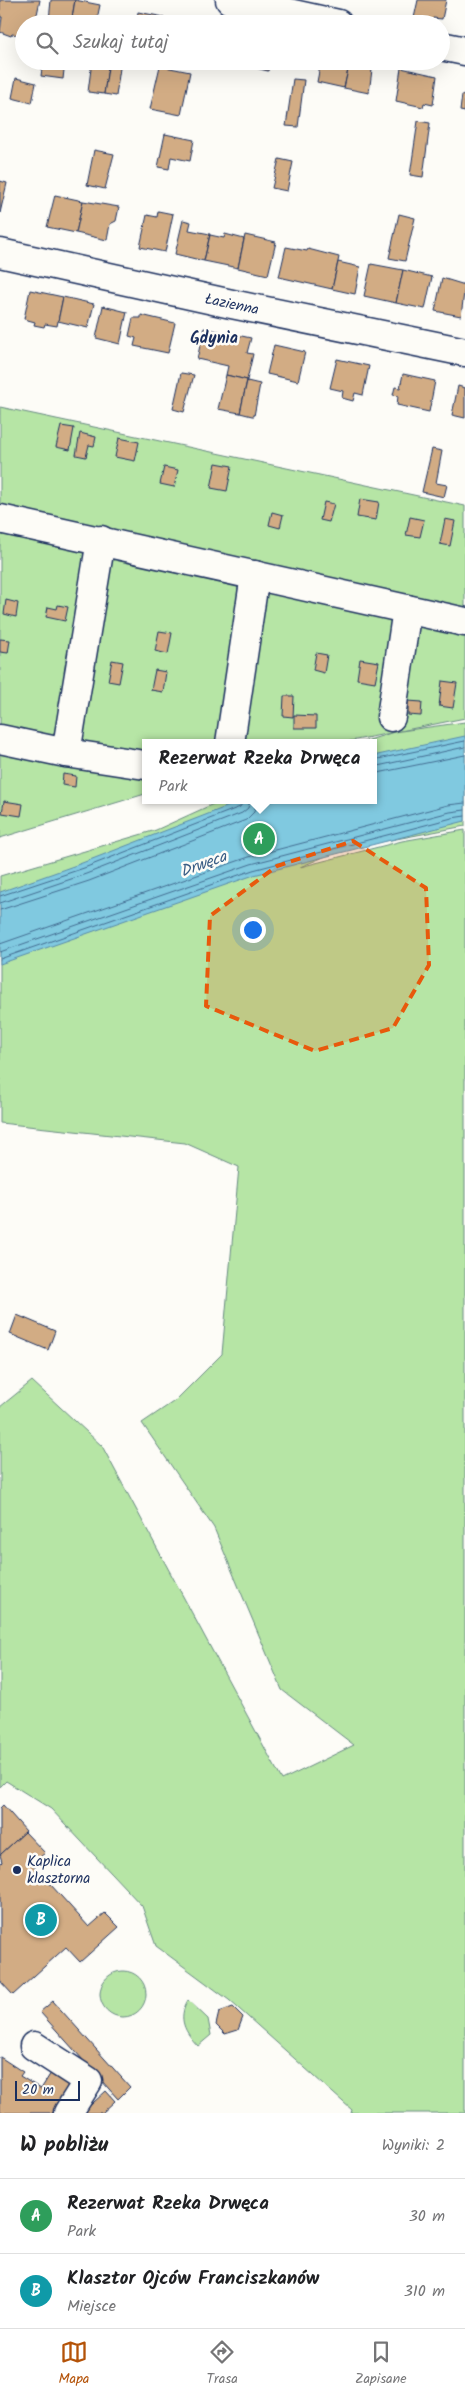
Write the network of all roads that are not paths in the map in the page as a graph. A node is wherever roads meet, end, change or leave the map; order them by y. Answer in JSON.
{"nodes":[{"id":1,"x":230,"y":0,"type":"edge"},
{"id":2,"x":298,"y":15,"type":"edge"},
{"id":3,"x":450,"y":48,"type":"edge"},
{"id":4,"x":465,"y":51,"type":"edge"},
{"id":5,"x":0,"y":253,"type":"edge"},
{"id":6,"x":465,"y":352,"type":"edge"},
{"id":7,"x":0,"y":519,"type":"edge"},
{"id":8,"x":101,"y":540,"type":"junction"},
{"id":9,"x":255,"y":575,"type":"junction"},
{"id":10,"x":407,"y":609,"type":"junction"},
{"id":11,"x":465,"y":622,"type":"edge"},
{"id":12,"x":391,"y":717,"type":"dead end"},
{"id":13,"x":0,"y":739,"type":"edge"},
{"id":14,"x":231,"y":739,"type":"edge"},
{"id":15,"x":66,"y":753,"type":"junction"},
{"id":16,"x":142,"y":765,"type":"edge"},
{"id":17,"x":34,"y":2046,"type":"dead end"},
{"id":18,"x":68,"y":2113,"type":"edge"}],
"edges":[{"from":1,"to":2,"type":"street"},
{"from":3,"to":4,"type":"street"},
{"from":5,"to":6,"type":"street","name":"Łazienna"},
{"from":7,"to":8,"type":"street"},
{"from":8,"to":9,"type":"street"},
{"from":8,"to":15,"type":"street"},
{"from":9,"to":10,"type":"street"},
{"from":9,"to":14,"type":"street"},
{"from":10,"to":11,"type":"street"},
{"from":10,"to":12,"type":"street"},
{"from":13,"to":15,"type":"street"},
{"from":15,"to":16,"type":"street"},
{"from":17,"to":18,"type":"street"}]}
